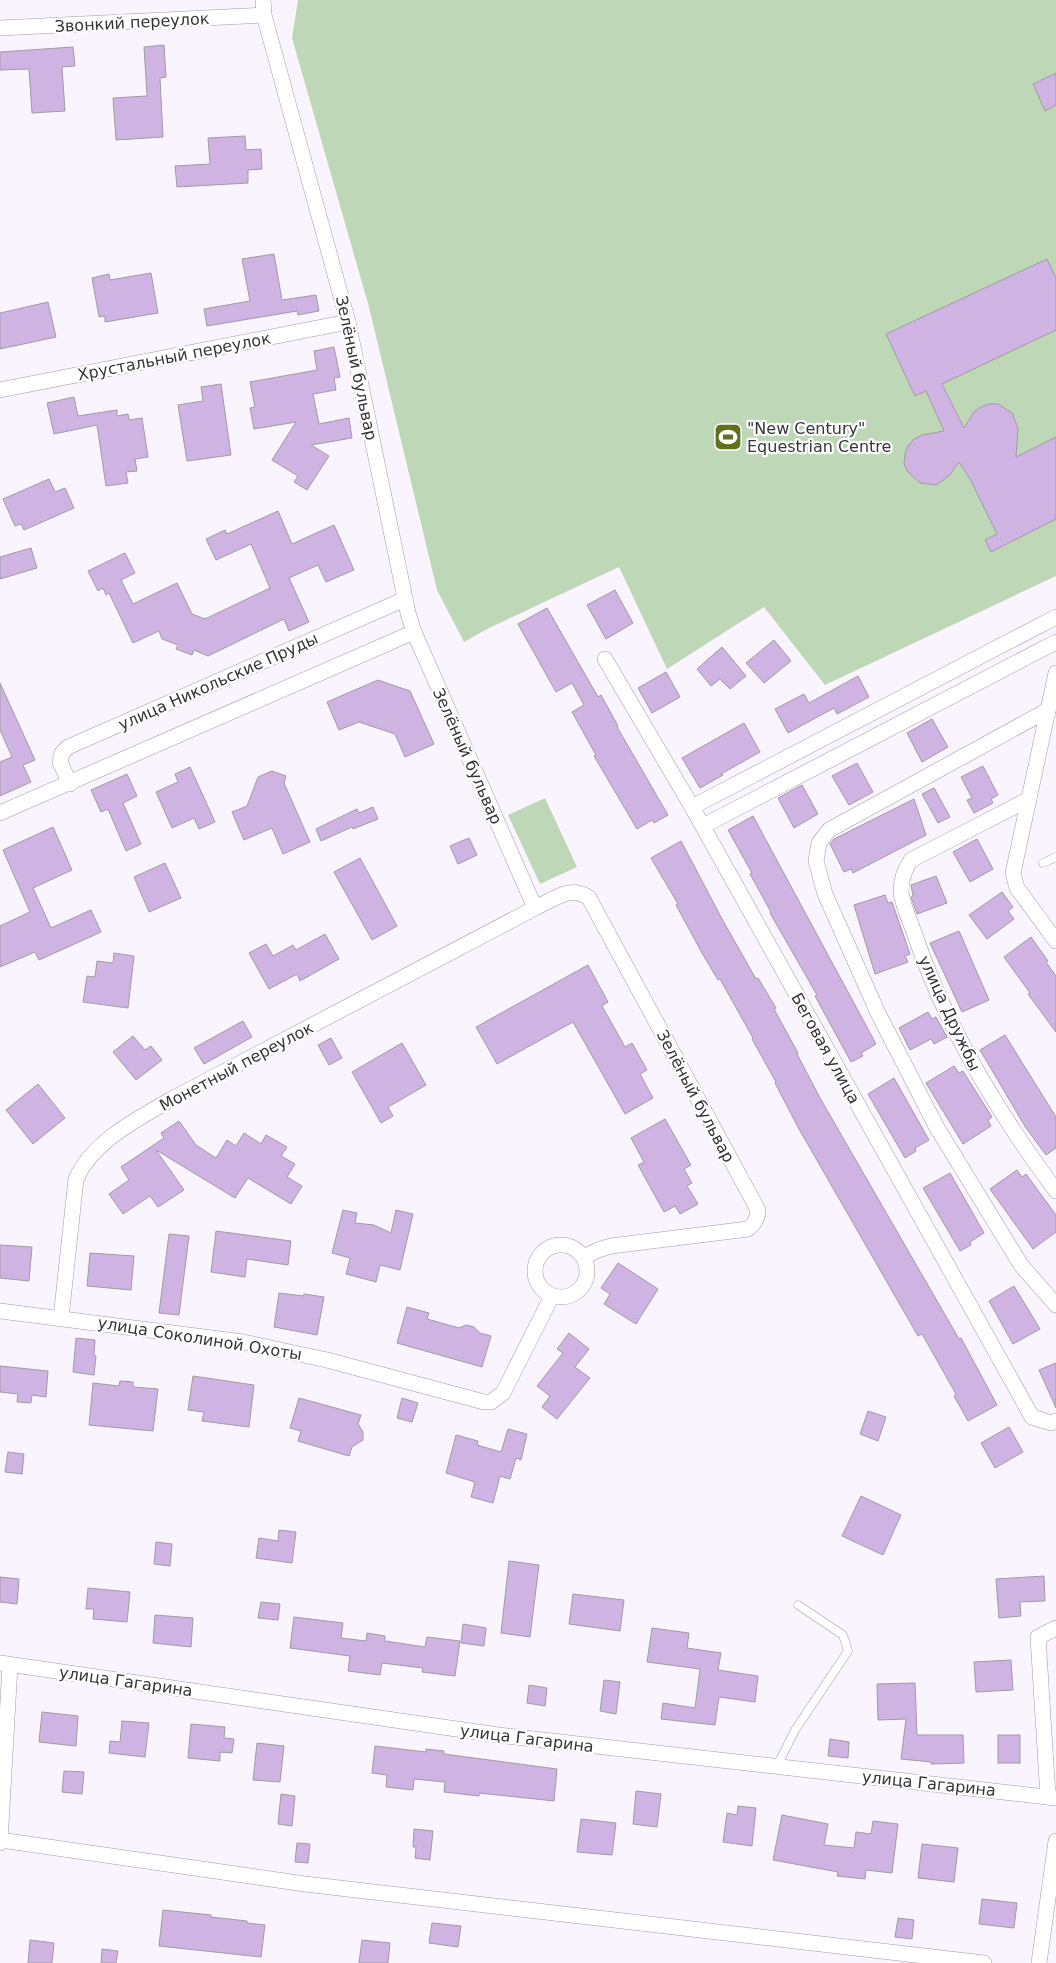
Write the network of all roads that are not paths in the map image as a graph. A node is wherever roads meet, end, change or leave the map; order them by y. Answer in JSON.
{"nodes":[{"id":1,"x":264,"y":8,"type":"edge"},
{"id":2,"x":0,"y":28,"type":"edge"},
{"id":3,"x":348,"y":322,"type":"junction"},
{"id":4,"x":0,"y":390,"type":"edge"},
{"id":5,"x":405,"y":599,"type":"junction"},
{"id":6,"x":1056,"y":617,"type":"edge"},
{"id":7,"x":414,"y":632,"type":"junction"},
{"id":8,"x":1056,"y":642,"type":"edge"},
{"id":9,"x":606,"y":659,"type":"dead end"},
{"id":10,"x":1056,"y":673,"type":"edge"},
{"id":11,"x":1048,"y":710,"type":"junction"},
{"id":12,"x":70,"y":784,"type":"junction"},
{"id":13,"x":1029,"y":799,"type":"junction"},
{"id":14,"x":692,"y":807,"type":"junction"},
{"id":15,"x":0,"y":814,"type":"edge"},
{"id":16,"x":702,"y":826,"type":"junction"},
{"id":17,"x":1056,"y":857,"type":"edge"},
{"id":18,"x":1043,"y":863,"type":"dead end"},
{"id":19,"x":535,"y":908,"type":"junction"},
{"id":20,"x":1056,"y":941,"type":"edge"},
{"id":21,"x":1056,"y":1191,"type":"edge"},
{"id":22,"x":584,"y":1257,"type":"junction"},
{"id":23,"x":552,"y":1296,"type":"junction"},
{"id":24,"x":1056,"y":1305,"type":"edge"},
{"id":25,"x":0,"y":1311,"type":"edge"},
{"id":26,"x":61,"y":1318,"type":"junction"},
{"id":27,"x":1056,"y":1421,"type":"edge"},
{"id":28,"x":798,"y":1605,"type":"dead end"},
{"id":29,"x":1056,"y":1628,"type":"edge"},
{"id":30,"x":5,"y":1664,"type":"edge"},
{"id":31,"x":777,"y":1766,"type":"junction"},
{"id":32,"x":1052,"y":1797,"type":"edge"},
{"id":33,"x":1056,"y":1841,"type":"edge"},
{"id":34,"x":0,"y":1842,"type":"edge"},
{"id":35,"x":984,"y":1963,"type":"edge"},
{"id":36,"x":1039,"y":1963,"type":"edge"}],
"edges":[{"from":1,"to":2,"type":"street","name":"Звонкий переулок"},
{"from":1,"to":3,"type":"street","name":"Зелёный бульвар"},
{"from":3,"to":4,"type":"street","name":"Хрустальный переулок"},
{"from":3,"to":5,"type":"street","name":"Зелёный бульвар"},
{"from":5,"to":7,"type":"street","name":"Зелёный бульвар"},
{"from":5,"to":12,"type":"street","name":"улица Никольские Пруды"},
{"from":6,"to":14,"type":"street"},
{"from":7,"to":12,"type":"street","name":"улица Никольские Пруды"},
{"from":7,"to":19,"type":"street","name":"Зелёный бульвар"},
{"from":8,"to":16,"type":"street"},
{"from":9,"to":14,"type":"street","name":"Беговая улица"},
{"from":10,"to":11,"type":"street"},
{"from":11,"to":13,"type":"street"},
{"from":11,"to":24,"type":"street"},
{"from":12,"to":15,"type":"street","name":"улица Никольские Пруды"},
{"from":13,"to":20,"type":"street"},
{"from":13,"to":21,"type":"street","name":"улица Дружбы"},
{"from":14,"to":16,"type":"street","name":"Беговая улица"},
{"from":16,"to":27,"type":"street","name":"Беговая улица"},
{"from":17,"to":18,"type":"lane"},
{"from":19,"to":22,"type":"street","name":"Зелёный бульвар"},
{"from":19,"to":26,"type":"street","name":"Монетный переулок"},
{"from":22,"to":23,"type":"street"},
{"from":22,"to":23,"type":"street"},
{"from":23,"to":26,"type":"street","name":"улица Соколиной Охоты"},
{"from":25,"to":26,"type":"street","name":"улица Соколиной Охоты"},
{"from":28,"to":31,"type":"lane"},
{"from":29,"to":32,"type":"street"},
{"from":30,"to":31,"type":"street","name":"улица Гагарина"},
{"from":30,"to":34,"type":"street"},
{"from":31,"to":32,"type":"street","name":"улица Гагарина"},
{"from":33,"to":36,"type":"street"},
{"from":34,"to":35,"type":"street"}]}
